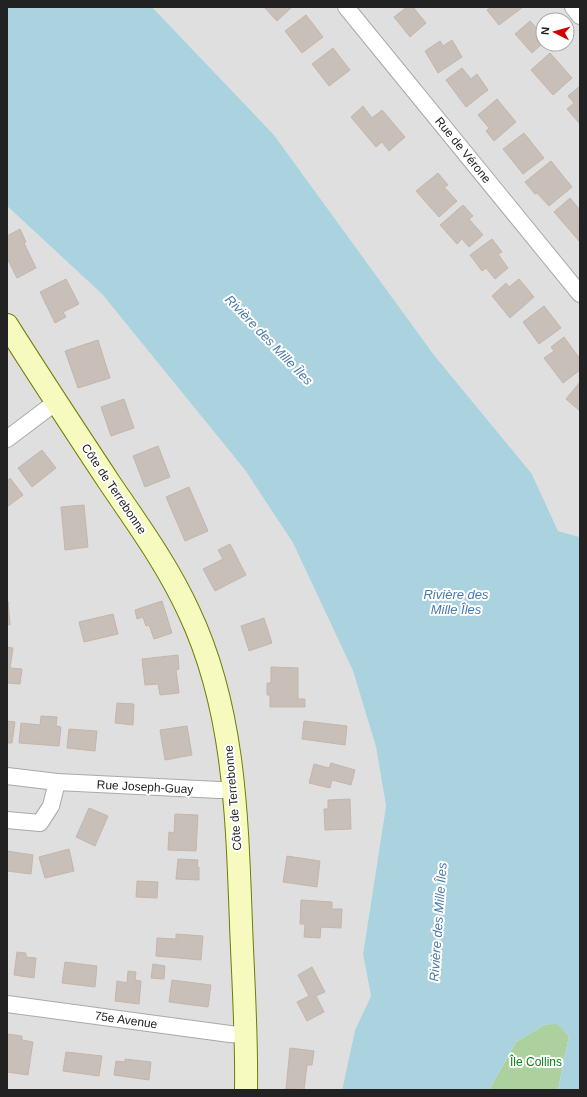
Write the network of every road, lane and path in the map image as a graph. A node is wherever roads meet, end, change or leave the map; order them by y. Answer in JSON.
{"nodes":[{"id":1,"x":573,"y":7,"type":"edge"},
{"id":2,"x":355,"y":10,"type":"edge"},
{"id":3,"x":580,"y":16,"type":"edge"},
{"id":4,"x":580,"y":294,"type":"edge"},
{"id":5,"x":7,"y":325,"type":"edge"},
{"id":6,"x":56,"y":402,"type":"junction"},
{"id":7,"x":7,"y":439,"type":"edge"},
{"id":8,"x":7,"y":776,"type":"edge"},
{"id":9,"x":57,"y":782,"type":"junction"},
{"id":10,"x":234,"y":790,"type":"junction"},
{"id":11,"x":7,"y":820,"type":"edge"},
{"id":12,"x":7,"y":1004,"type":"edge"},
{"id":13,"x":246,"y":1035,"type":"junction"},
{"id":14,"x":246,"y":1090,"type":"edge"}],
"edges":[{"from":1,"to":3,"type":"street"},
{"from":2,"to":4,"type":"street","name":"Rue de Vérone"},
{"from":5,"to":6,"type":"main road","name":"Côte de Terrebonne"},
{"from":6,"to":7,"type":"street"},
{"from":6,"to":10,"type":"main road","name":"Côte de Terrebonne"},
{"from":8,"to":9,"type":"street","name":"Rue Joseph-Guay"},
{"from":9,"to":10,"type":"street","name":"Rue Joseph-Guay"},
{"from":9,"to":11,"type":"street"},
{"from":10,"to":13,"type":"main road","name":"Côte de Terrebonne"},
{"from":12,"to":13,"type":"street","name":"75e Avenue"},
{"from":13,"to":14,"type":"main road","name":"Côte de Terrebonne"}]}
